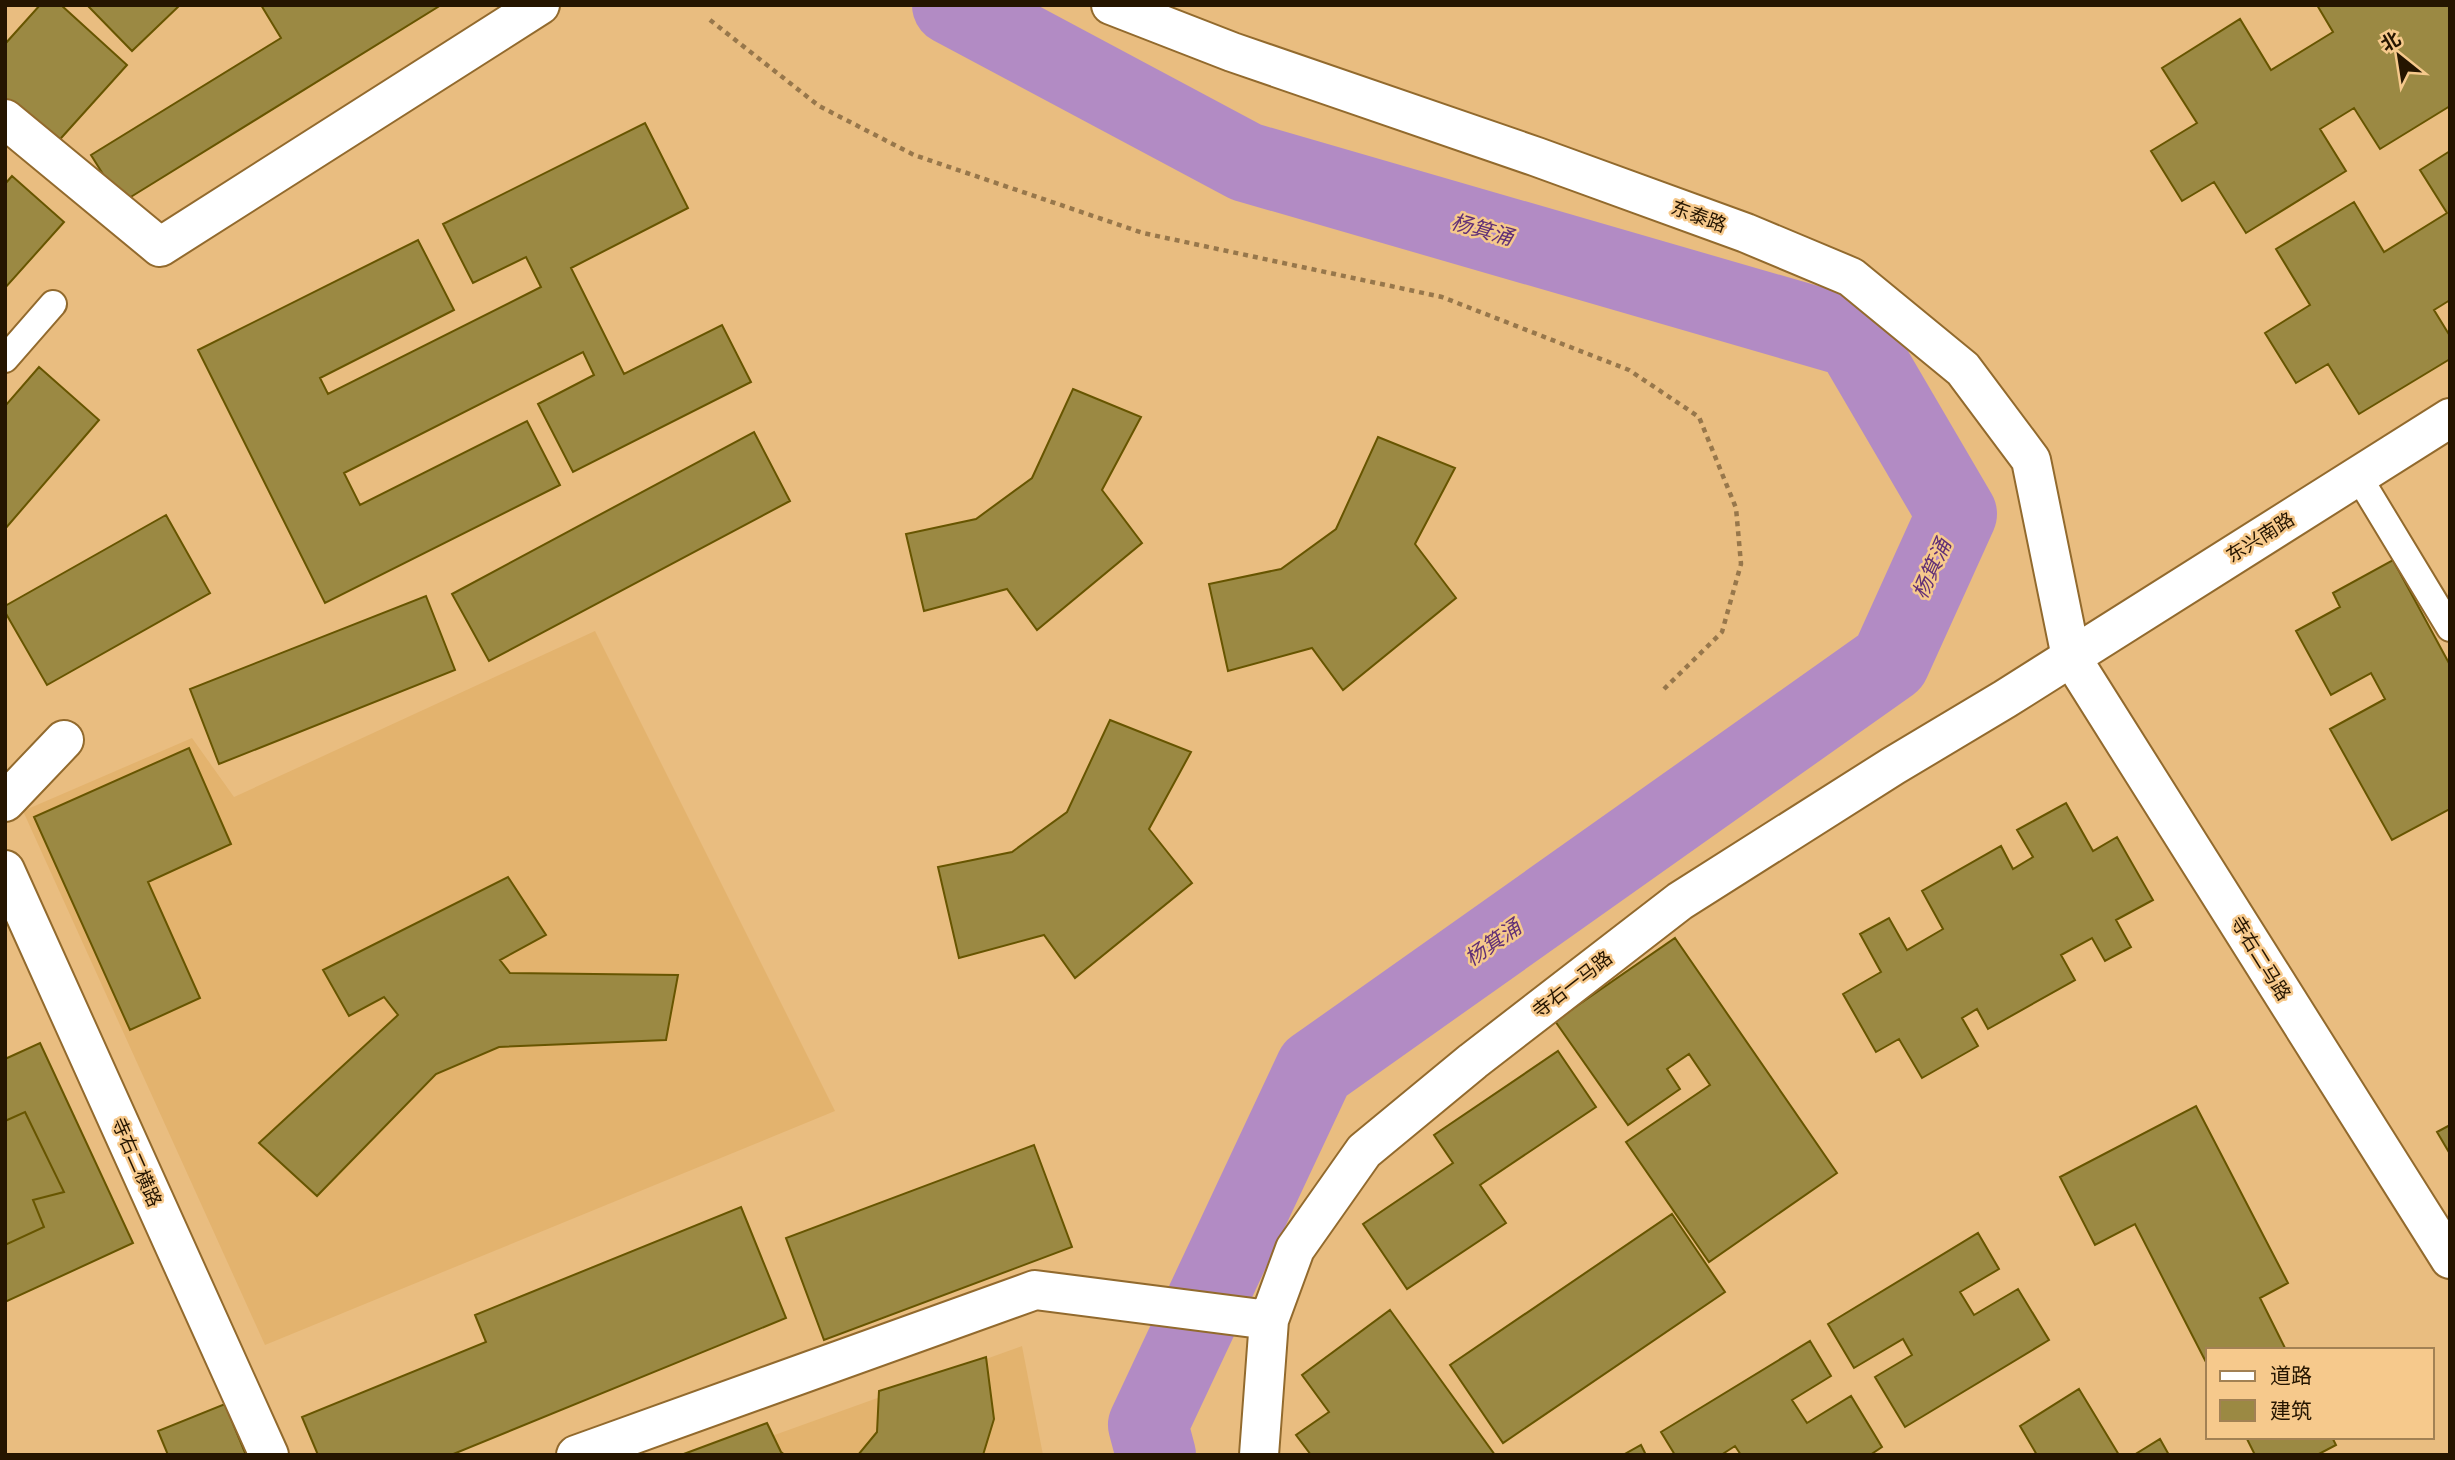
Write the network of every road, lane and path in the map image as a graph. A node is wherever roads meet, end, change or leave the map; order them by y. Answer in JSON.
{"nodes":[{"id":1,"x":540,"y":5,"type":"edge"},
{"id":2,"x":1111,"y":5,"type":"edge"},
{"id":3,"x":710,"y":20,"type":"dead end"},
{"id":4,"x":5,"y":119,"type":"edge"},
{"id":5,"x":53,"y":304,"type":"dead end"},
{"id":6,"x":5,"y":359,"type":"edge"},
{"id":7,"x":2450,"y":418,"type":"edge"},
{"id":8,"x":2358,"y":476,"type":"junction"},
{"id":9,"x":2450,"y":628,"type":"edge"},
{"id":10,"x":2071,"y":657,"type":"junction"},
{"id":11,"x":1664,"y":689,"type":"dead end"},
{"id":12,"x":64,"y":740,"type":"dead end"},
{"id":13,"x":5,"y":802,"type":"edge"},
{"id":14,"x":5,"y":870,"type":"edge"},
{"id":15,"x":2450,"y":1259,"type":"edge"},
{"id":16,"x":1269,"y":1320,"type":"junction"},
{"id":17,"x":270,"y":1455,"type":"edge"},
{"id":18,"x":576,"y":1455,"type":"edge"},
{"id":19,"x":1259,"y":1455,"type":"edge"}],
"edges":[{"from":1,"to":4,"type":"street"},
{"from":2,"to":10,"type":"street","name":"东泰路"},
{"from":3,"to":11,"type":"path"},
{"from":5,"to":6,"type":"lane"},
{"from":7,"to":8,"type":"street","name":"东兴南路"},
{"from":8,"to":9,"type":"lane"},
{"from":8,"to":10,"type":"street","name":"东兴南路"},
{"from":10,"to":15,"type":"street","name":"寺右二马路"},
{"from":10,"to":16,"type":"street","name":"寺右一马路"},
{"from":12,"to":13,"type":"street"},
{"from":14,"to":17,"type":"street","name":"寺右二横路"},
{"from":16,"to":18,"type":"street"},
{"from":16,"to":19,"type":"street","name":"寺右一马路"}]}
